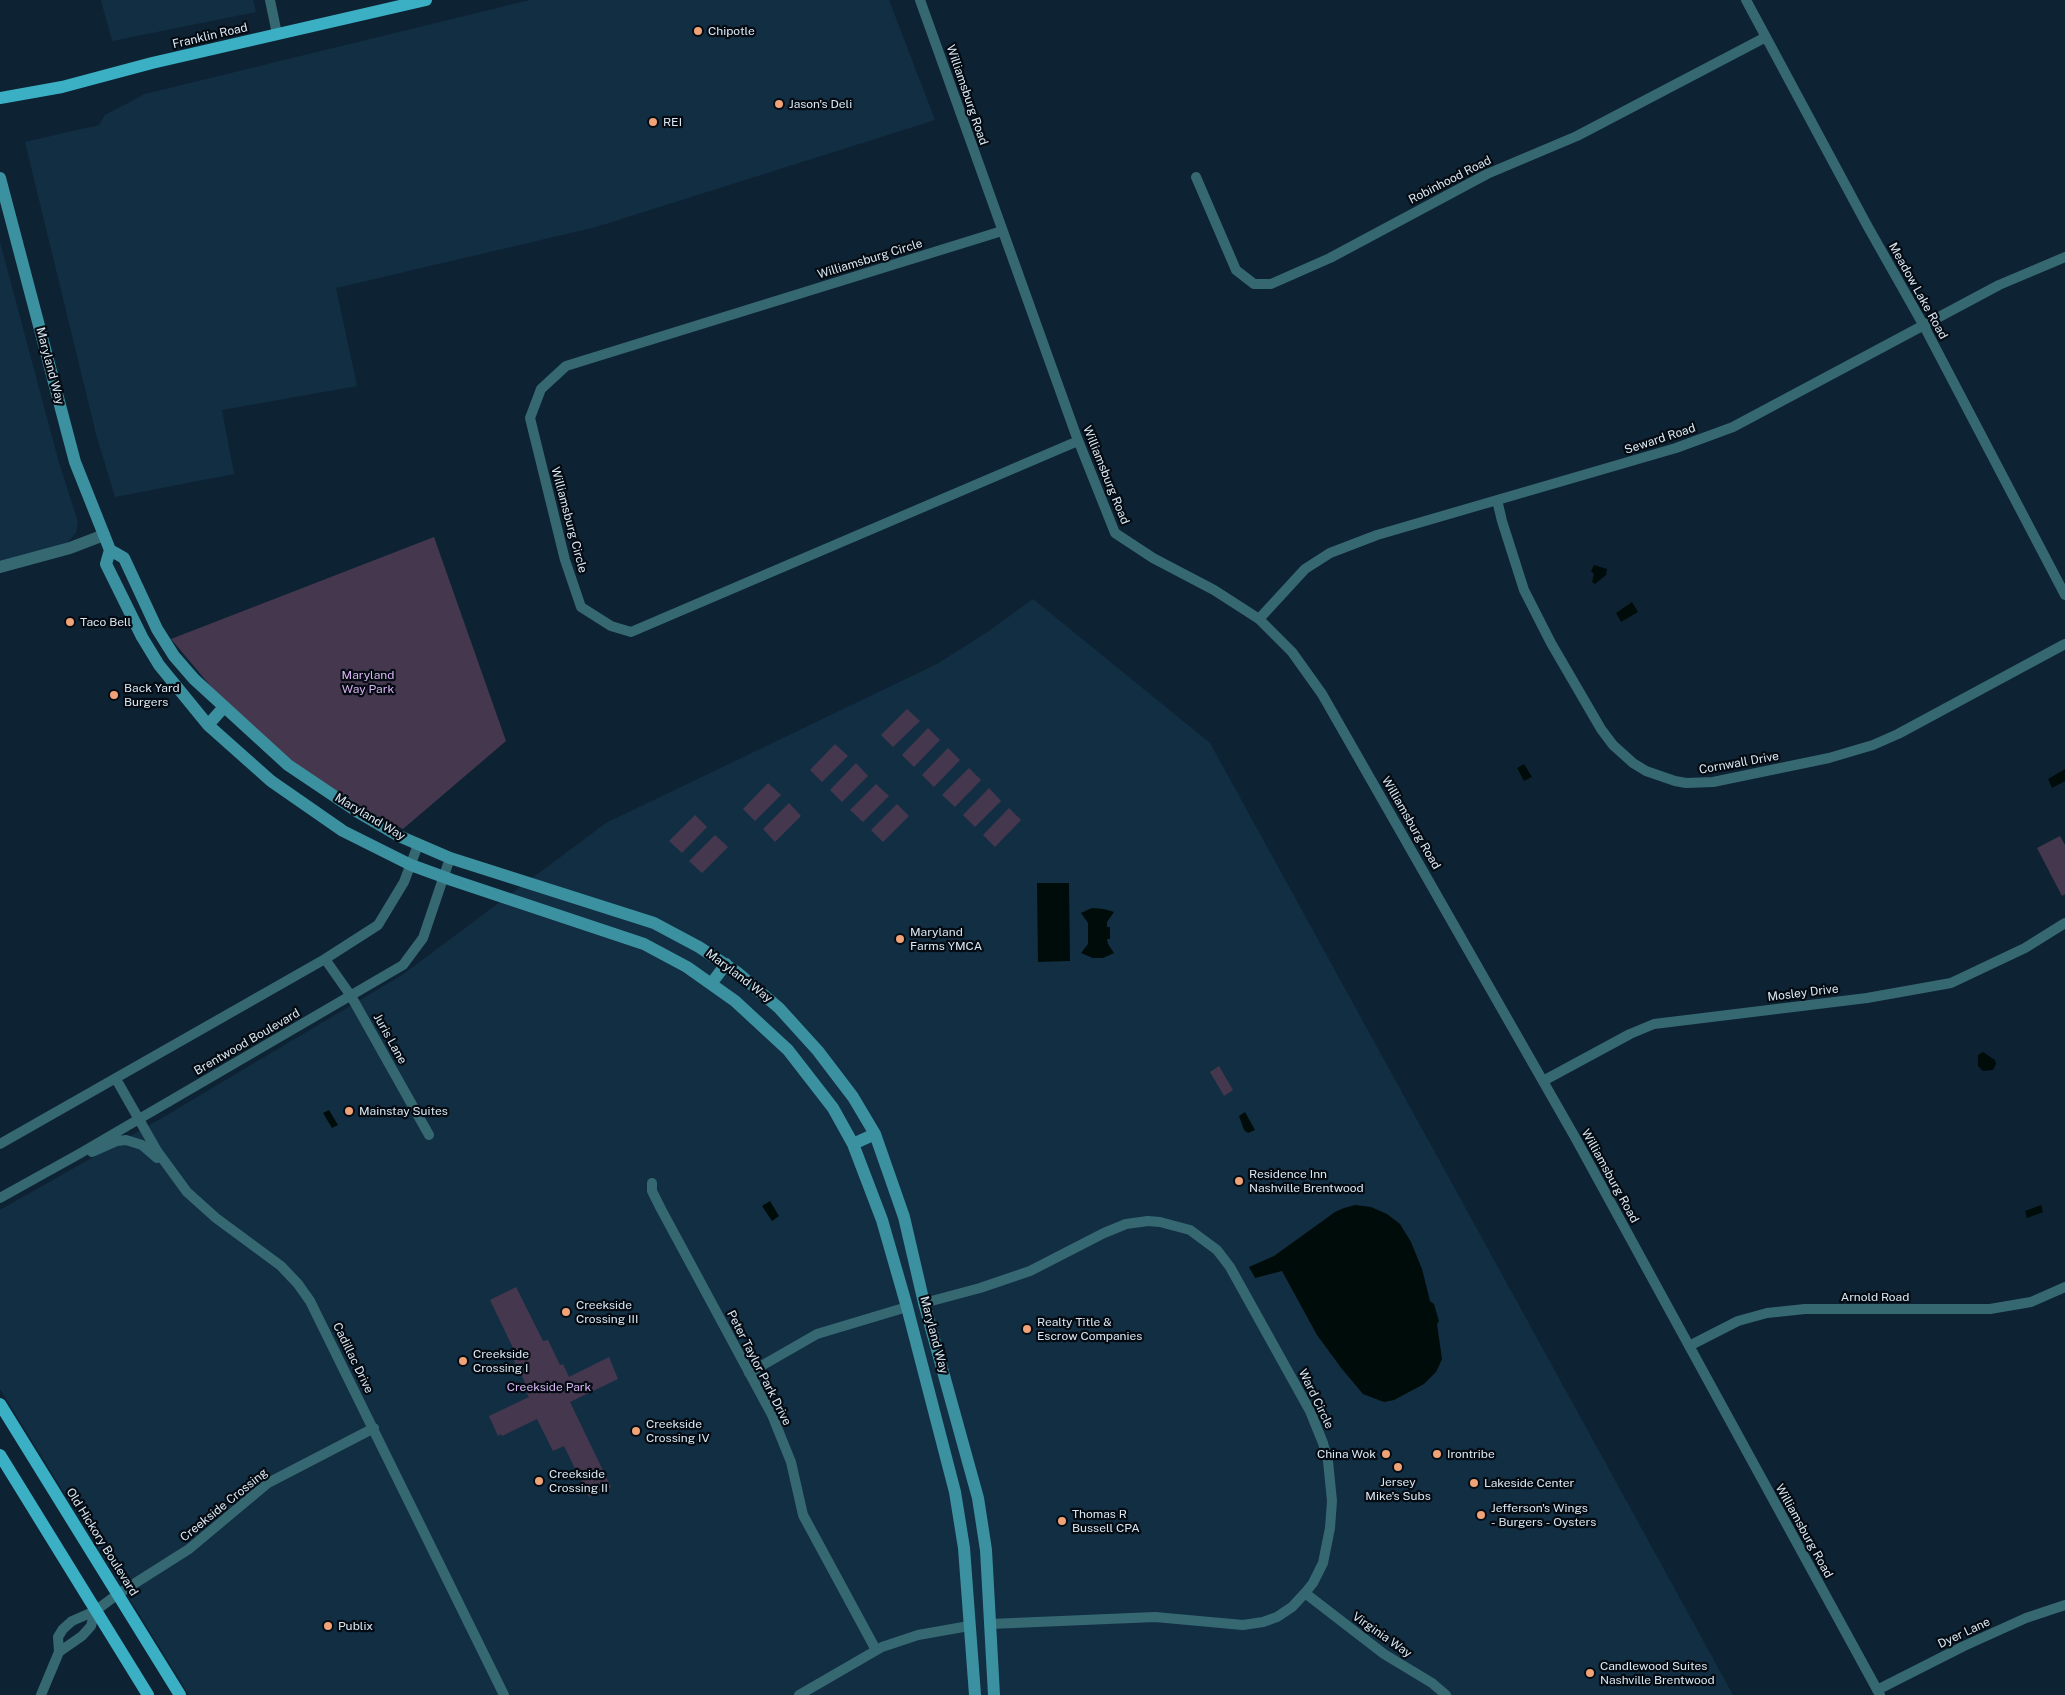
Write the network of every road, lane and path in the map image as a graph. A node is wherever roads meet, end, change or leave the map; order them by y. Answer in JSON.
{"nodes":[{"id":1,"x":270,"y":0,"type":"edge"},
{"id":2,"x":426,"y":0,"type":"edge"},
{"id":3,"x":920,"y":0,"type":"edge"},
{"id":4,"x":1746,"y":0,"type":"edge"},
{"id":5,"x":277,"y":34,"type":"junction"},
{"id":6,"x":1766,"y":37,"type":"junction"},
{"id":7,"x":0,"y":98,"type":"edge"},
{"id":8,"x":1196,"y":177,"type":"dead end"},
{"id":9,"x":0,"y":178,"type":"edge"},
{"id":10,"x":1002,"y":231,"type":"junction"},
{"id":11,"x":2065,"y":257,"type":"edge"},
{"id":12,"x":1924,"y":326,"type":"junction"},
{"id":13,"x":1078,"y":441,"type":"junction"},
{"id":14,"x":1497,"y":500,"type":"junction"},
{"id":15,"x":104,"y":535,"type":"junction"},
{"id":16,"x":110,"y":550,"type":"junction"},
{"id":17,"x":0,"y":567,"type":"edge"},
{"id":18,"x":2065,"y":595,"type":"edge"},
{"id":19,"x":1259,"y":618,"type":"junction"},
{"id":20,"x":2065,"y":644,"type":"edge"},
{"id":21,"x":224,"y":707,"type":"junction"},
{"id":22,"x":208,"y":725,"type":"junction"},
{"id":23,"x":418,"y":845,"type":"junction"},
{"id":24,"x":450,"y":858,"type":"junction"},
{"id":25,"x":411,"y":864,"type":"junction"},
{"id":26,"x":444,"y":877,"type":"junction"},
{"id":27,"x":635,"y":916,"type":"junction"},
{"id":28,"x":2065,"y":923,"type":"edge"},
{"id":29,"x":626,"y":938,"type":"junction"},
{"id":30,"x":325,"y":959,"type":"junction"},
{"id":31,"x":726,"y":964,"type":"junction"},
{"id":32,"x":711,"y":984,"type":"junction"},
{"id":33,"x":351,"y":996,"type":"junction"},
{"id":34,"x":116,"y":1079,"type":"junction"},
{"id":35,"x":1543,"y":1081,"type":"junction"},
{"id":36,"x":137,"y":1119,"type":"junction"},
{"id":37,"x":875,"y":1134,"type":"junction"},
{"id":38,"x":428,"y":1135,"type":"dead end"},
{"id":39,"x":0,"y":1144,"type":"edge"},
{"id":40,"x":852,"y":1144,"type":"junction"},
{"id":41,"x":79,"y":1154,"type":"junction"},
{"id":42,"x":167,"y":1166,"type":"junction"},
{"id":43,"x":652,"y":1183,"type":"dead end"},
{"id":44,"x":0,"y":1198,"type":"edge"},
{"id":45,"x":2065,"y":1287,"type":"edge"},
{"id":46,"x":924,"y":1303,"type":"junction"},
{"id":47,"x":907,"y":1307,"type":"junction"},
{"id":48,"x":1689,"y":1346,"type":"junction"},
{"id":49,"x":749,"y":1372,"type":"junction"},
{"id":50,"x":0,"y":1404,"type":"edge"},
{"id":51,"x":374,"y":1428,"type":"junction"},
{"id":52,"x":0,"y":1456,"type":"edge"},
{"id":53,"x":1305,"y":1593,"type":"junction"},
{"id":54,"x":118,"y":1594,"type":"junction"},
{"id":55,"x":2065,"y":1605,"type":"edge"},
{"id":56,"x":95,"y":1611,"type":"junction"},
{"id":57,"x":990,"y":1624,"type":"junction"},
{"id":58,"x":969,"y":1626,"type":"junction"},
{"id":59,"x":876,"y":1650,"type":"junction"},
{"id":60,"x":59,"y":1652,"type":"junction"},
{"id":61,"x":1879,"y":1693,"type":"edge"},
{"id":62,"x":41,"y":1695,"type":"edge"},
{"id":63,"x":148,"y":1695,"type":"edge"},
{"id":64,"x":180,"y":1695,"type":"edge"},
{"id":65,"x":504,"y":1695,"type":"edge"},
{"id":66,"x":799,"y":1695,"type":"edge"},
{"id":67,"x":975,"y":1695,"type":"edge"},
{"id":68,"x":994,"y":1695,"type":"edge"},
{"id":69,"x":1446,"y":1695,"type":"edge"}],
"edges":[{"from":1,"to":5,"type":"street"},
{"from":2,"to":5,"type":"main road","name":"Franklin Road"},
{"from":3,"to":10,"type":"street","name":"Williamsburg Road"},
{"from":4,"to":6,"type":"street","name":"Meadow Lake Road"},
{"from":5,"to":7,"type":"main road","name":"Franklin Road"},
{"from":6,"to":8,"type":"street","name":"Robinhood Road"},
{"from":6,"to":12,"type":"street","name":"Meadow Lake Road"},
{"from":9,"to":15,"type":"main road","name":"Maryland Way"},
{"from":10,"to":13,"type":"street","name":"Williamsburg Road"},
{"from":10,"to":13,"type":"street","name":"Williamsburg Circle"},
{"from":11,"to":12,"type":"street","name":"Seward Road"},
{"from":12,"to":14,"type":"street","name":"Seward Road"},
{"from":12,"to":18,"type":"street","name":"Meadow Lake Road"},
{"from":13,"to":19,"type":"street","name":"Williamsburg Road"},
{"from":14,"to":19,"type":"street","name":"Seward Road"},
{"from":14,"to":20,"type":"street","name":"Cornwall Drive"},
{"from":15,"to":16,"type":"main road","name":"Maryland Way"},
{"from":15,"to":17,"type":"street"},
{"from":16,"to":21,"type":"main road","name":"Maryland Way"},
{"from":16,"to":22,"type":"main road","name":"Maryland Way"},
{"from":19,"to":35,"type":"street","name":"Williamsburg Road"},
{"from":21,"to":22,"type":"main road"},
{"from":21,"to":23,"type":"main road","name":"Maryland Way"},
{"from":22,"to":25,"type":"main road","name":"Maryland Way"},
{"from":23,"to":24,"type":"main road","name":"Maryland Way"},
{"from":23,"to":25,"type":"street"},
{"from":24,"to":26,"type":"street","name":"Brentwood Boulevard"},
{"from":24,"to":27,"type":"main road","name":"Maryland Way"},
{"from":25,"to":26,"type":"main road","name":"Maryland Way"},
{"from":25,"to":30,"type":"street"},
{"from":26,"to":29,"type":"main road","name":"Maryland Way"},
{"from":26,"to":33,"type":"street","name":"Brentwood Boulevard"},
{"from":27,"to":29,"type":"main road"},
{"from":27,"to":31,"type":"main road","name":"Maryland Way"},
{"from":28,"to":35,"type":"street","name":"Mosley Drive"},
{"from":29,"to":32,"type":"main road","name":"Maryland Way"},
{"from":30,"to":33,"type":"street","name":"Juris Lane"},
{"from":30,"to":34,"type":"street"},
{"from":31,"to":32,"type":"main road"},
{"from":31,"to":37,"type":"main road","name":"Maryland Way"},
{"from":32,"to":40,"type":"main road","name":"Maryland Way"},
{"from":33,"to":36,"type":"street","name":"Brentwood Boulevard"},
{"from":33,"to":38,"type":"street","name":"Juris Lane"},
{"from":34,"to":36,"type":"street","name":"Cadillac Drive"},
{"from":34,"to":39,"type":"street"},
{"from":35,"to":48,"type":"street","name":"Williamsburg Road"},
{"from":36,"to":41,"type":"street","name":"Brentwood Boulevard"},
{"from":36,"to":42,"type":"street","name":"Cadillac Drive"},
{"from":37,"to":40,"type":"main road"},
{"from":37,"to":46,"type":"main road","name":"Maryland Way"},
{"from":40,"to":47,"type":"main road","name":"Maryland Way"},
{"from":41,"to":42,"type":"street"},
{"from":41,"to":44,"type":"street","name":"Brentwood Boulevard"},
{"from":42,"to":51,"type":"street","name":"Cadillac Drive"},
{"from":43,"to":49,"type":"street","name":"Peter Taylor Park Drive"},
{"from":45,"to":48,"type":"street","name":"Arnold Road"},
{"from":46,"to":47,"type":"main road"},
{"from":46,"to":53,"type":"street","name":"Ward Circle"},
{"from":46,"to":57,"type":"main road","name":"Maryland Way"},
{"from":47,"to":49,"type":"street"},
{"from":47,"to":58,"type":"main road","name":"Maryland Way"},
{"from":48,"to":61,"type":"street","name":"Williamsburg Road"},
{"from":49,"to":59,"type":"street","name":"Peter Taylor Park Drive"},
{"from":50,"to":54,"type":"main road","name":"Old Hickory Boulevard"},
{"from":51,"to":54,"type":"street","name":"Creekside Crossing"},
{"from":51,"to":65,"type":"street","name":"Cadillac Drive"},
{"from":52,"to":56,"type":"main road"},
{"from":53,"to":57,"type":"street","name":"Ward Circle"},
{"from":53,"to":69,"type":"street","name":"Virginia Way"},
{"from":54,"to":56,"type":"street","name":"Creekside Crossing"},
{"from":54,"to":64,"type":"main road","name":"Old Hickory Boulevard"},
{"from":55,"to":61,"type":"street","name":"Dyer Lane"},
{"from":56,"to":60,"type":"street"},
{"from":56,"to":60,"type":"street","name":"Creekside Crossing"},
{"from":56,"to":63,"type":"main road"},
{"from":57,"to":58,"type":"main road"},
{"from":57,"to":68,"type":"main road","name":"Maryland Way"},
{"from":58,"to":59,"type":"street"},
{"from":58,"to":67,"type":"main road","name":"Maryland Way"},
{"from":59,"to":66,"type":"street"},
{"from":60,"to":62,"type":"street"}]}
